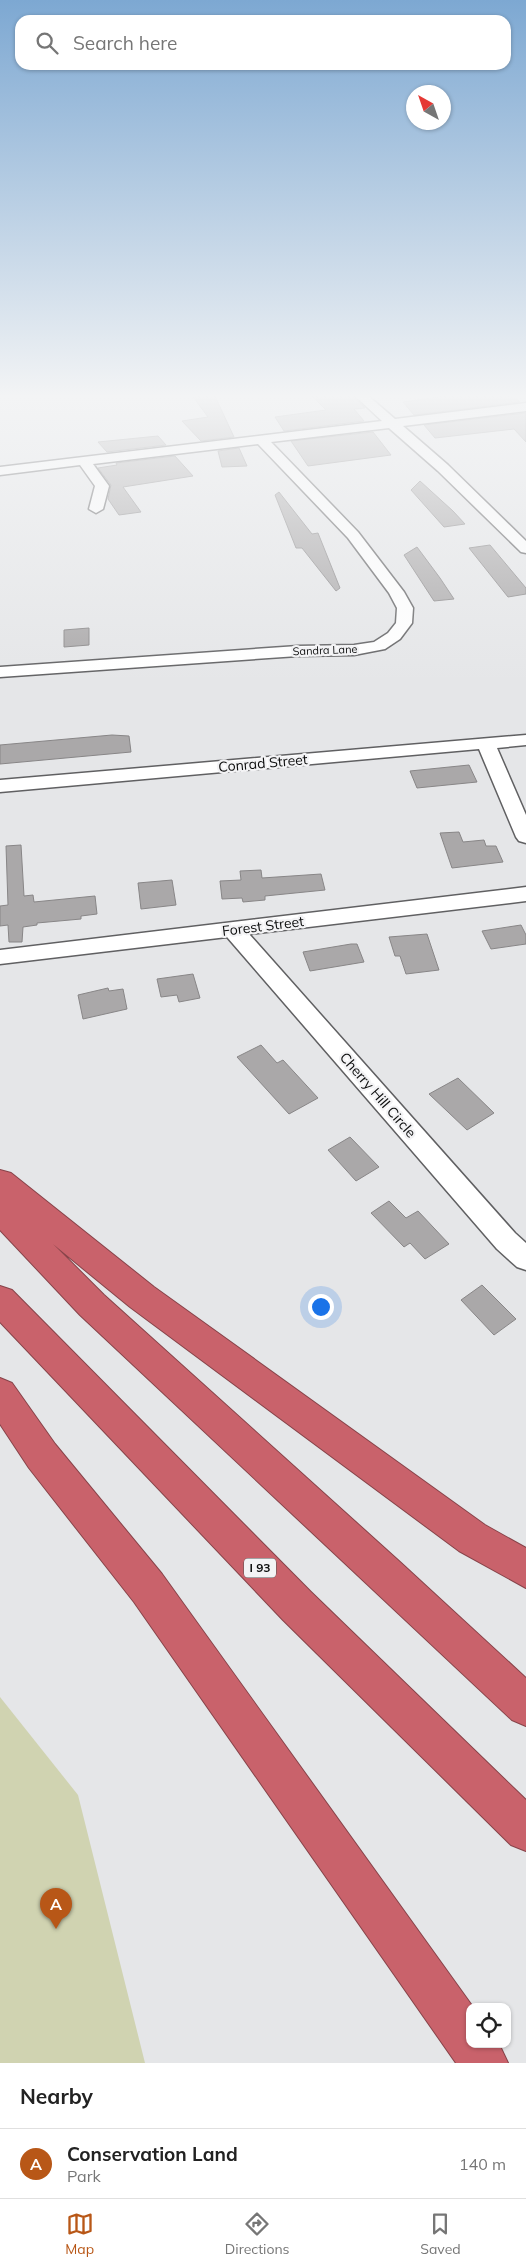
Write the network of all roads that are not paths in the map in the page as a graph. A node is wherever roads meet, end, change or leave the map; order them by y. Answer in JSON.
{"nodes":[{"id":1,"x":101,"y":490,"type":"edge"},
{"id":2,"x":310,"y":490,"type":"edge"},
{"id":3,"x":467,"y":490,"type":"edge"},
{"id":4,"x":96,"y":509,"type":"dead end"},
{"id":5,"x":526,"y":549,"type":"edge"},
{"id":6,"x":0,"y":672,"type":"edge"},
{"id":7,"x":526,"y":740,"type":"edge"},
{"id":8,"x":486,"y":744,"type":"junction"},
{"id":9,"x":0,"y":786,"type":"edge"},
{"id":10,"x":526,"y":837,"type":"edge"},
{"id":11,"x":526,"y":894,"type":"edge"},
{"id":12,"x":232,"y":930,"type":"junction"},
{"id":13,"x":0,"y":957,"type":"edge"},
{"id":14,"x":0,"y":1182,"type":"edge"},
{"id":15,"x":0,"y":1209,"type":"edge"},
{"id":16,"x":526,"y":1259,"type":"edge"},
{"id":17,"x":0,"y":1300,"type":"edge"},
{"id":18,"x":0,"y":1394,"type":"edge"},
{"id":19,"x":526,"y":1569,"type":"edge"},
{"id":20,"x":526,"y":1706,"type":"edge"},
{"id":21,"x":526,"y":1830,"type":"edge"},
{"id":22,"x":466,"y":2037,"type":"edge"},
{"id":23,"x":474,"y":2048,"type":"edge"},
{"id":24,"x":484,"y":2063,"type":"edge"}],
"edges":[{"from":1,"to":4,"type":"street"},
{"from":2,"to":6,"type":"street","name":"Sandra Lane"},
{"from":3,"to":5,"type":"street"},
{"from":7,"to":8,"type":"street","name":"Conrad Street"},
{"from":8,"to":9,"type":"street","name":"Conrad Street"},
{"from":8,"to":10,"type":"street"},
{"from":11,"to":12,"type":"street","name":"Forest Street"},
{"from":12,"to":13,"type":"street","name":"Forest Street"},
{"from":12,"to":16,"type":"street","name":"Cherry Hill Circle"},
{"from":14,"to":19,"type":"highway"},
{"from":15,"to":20,"type":"highway"},
{"from":17,"to":21,"type":"highway","number":"I 93"},
{"from":18,"to":22,"type":"highway"},
{"from":23,"to":24,"type":"highway"}]}
